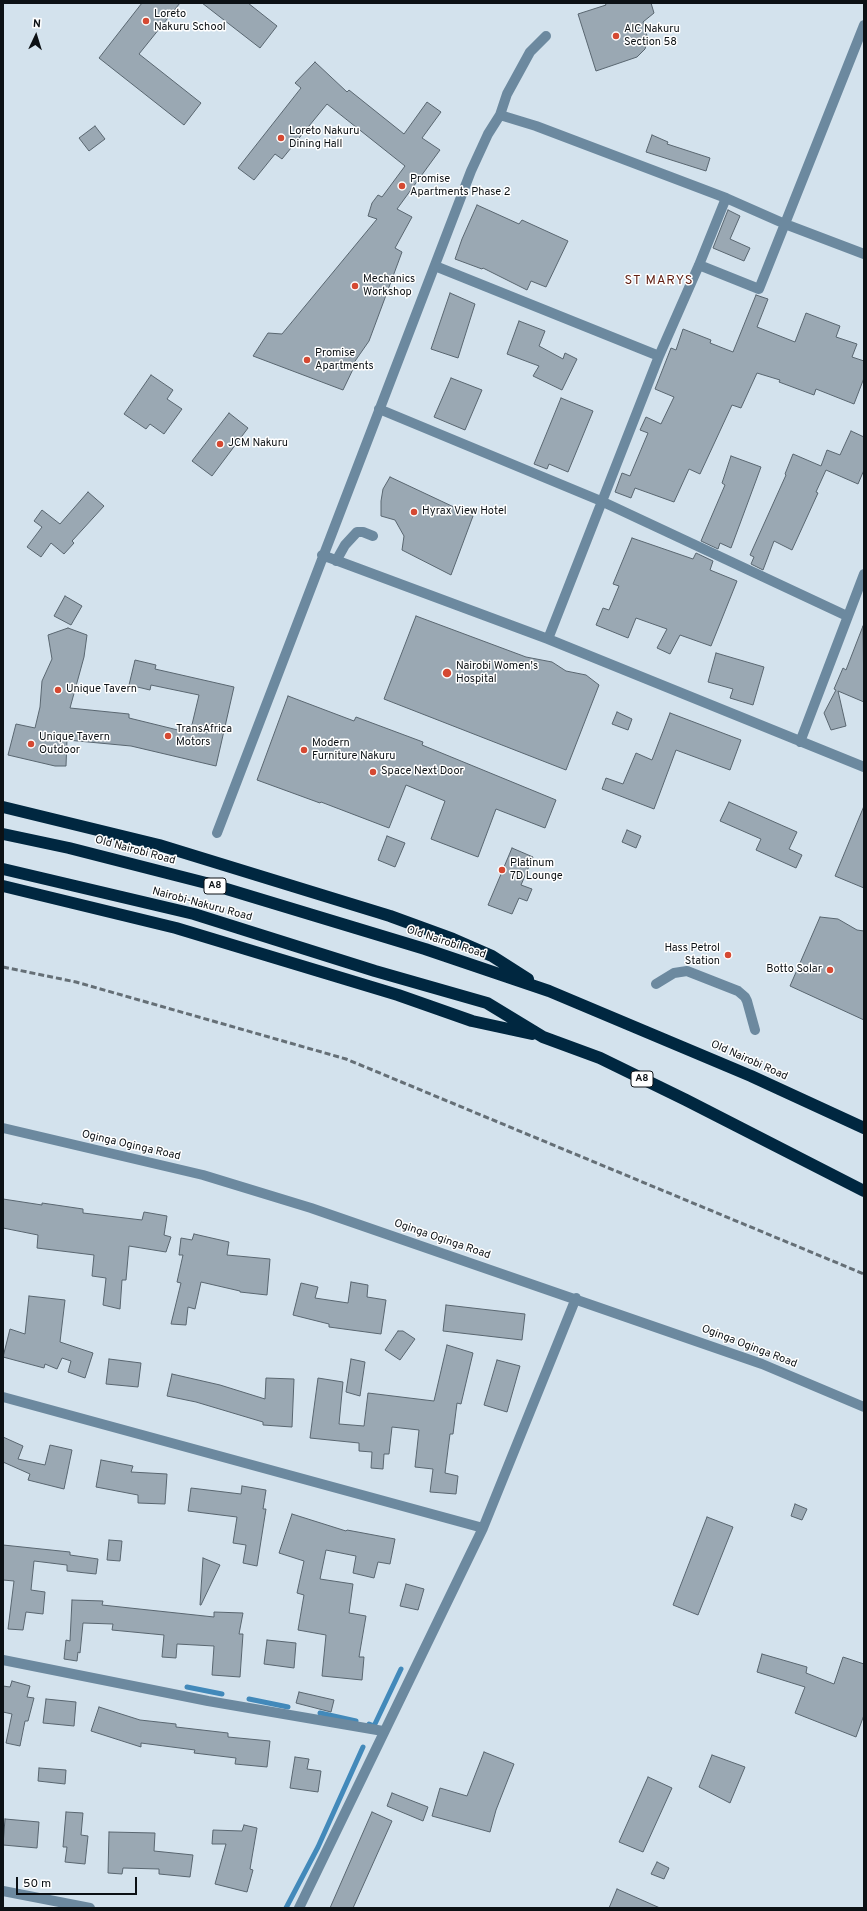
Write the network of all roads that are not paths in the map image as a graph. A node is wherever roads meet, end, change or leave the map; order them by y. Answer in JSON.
{"nodes":[{"id":1,"x":864,"y":25,"type":"edge"},
{"id":2,"x":546,"y":36,"type":"dead end"},
{"id":3,"x":500,"y":115,"type":"junction"},
{"id":4,"x":726,"y":198,"type":"junction"},
{"id":5,"x":785,"y":224,"type":"junction"},
{"id":6,"x":864,"y":254,"type":"edge"},
{"id":7,"x":435,"y":266,"type":"junction"},
{"id":8,"x":700,"y":266,"type":"junction"},
{"id":9,"x":659,"y":356,"type":"junction"},
{"id":10,"x":380,"y":409,"type":"junction"},
{"id":11,"x":601,"y":501,"type":"junction"},
{"id":12,"x":373,"y":536,"type":"dead end"},
{"id":13,"x":322,"y":555,"type":"junction"},
{"id":14,"x":336,"y":561,"type":"junction"},
{"id":15,"x":864,"y":574,"type":"edge"},
{"id":16,"x":847,"y":616,"type":"junction"},
{"id":17,"x":548,"y":639,"type":"junction"},
{"id":18,"x":800,"y":742,"type":"junction"},
{"id":19,"x":864,"y":767,"type":"edge"},
{"id":20,"x":3,"y":807,"type":"edge"},
{"id":21,"x":217,"y":833,"type":"dead end"},
{"id":22,"x":3,"y":834,"type":"edge"},
{"id":23,"x":3,"y":869,"type":"edge"},
{"id":24,"x":3,"y":886,"type":"edge"},
{"id":25,"x":656,"y":984,"type":"dead end"},
{"id":26,"x":549,"y":991,"type":"junction"},
{"id":27,"x":755,"y":1030,"type":"dead end"},
{"id":28,"x":543,"y":1037,"type":"junction"},
{"id":29,"x":3,"y":1128,"type":"edge"},
{"id":30,"x":864,"y":1128,"type":"edge"},
{"id":31,"x":864,"y":1191,"type":"edge"},
{"id":32,"x":576,"y":1298,"type":"junction"},
{"id":33,"x":3,"y":1397,"type":"edge"},
{"id":34,"x":864,"y":1407,"type":"edge"},
{"id":35,"x":483,"y":1528,"type":"junction"},
{"id":36,"x":3,"y":1660,"type":"edge"},
{"id":37,"x":383,"y":1731,"type":"junction"},
{"id":38,"x":3,"y":1891,"type":"edge"},
{"id":39,"x":90,"y":1908,"type":"edge"},
{"id":40,"x":299,"y":1908,"type":"edge"}],
"edges":[{"from":1,"to":5,"type":"street"},
{"from":2,"to":3,"type":"street"},
{"from":3,"to":4,"type":"street"},
{"from":3,"to":7,"type":"street"},
{"from":4,"to":5,"type":"street"},
{"from":4,"to":8,"type":"street"},
{"from":5,"to":6,"type":"street"},
{"from":5,"to":8,"type":"street"},
{"from":7,"to":9,"type":"street"},
{"from":7,"to":10,"type":"street"},
{"from":8,"to":9,"type":"street"},
{"from":9,"to":11,"type":"street"},
{"from":10,"to":11,"type":"street"},
{"from":10,"to":13,"type":"street"},
{"from":11,"to":16,"type":"street"},
{"from":11,"to":17,"type":"street"},
{"from":12,"to":14,"type":"street"},
{"from":13,"to":14,"type":"street"},
{"from":13,"to":21,"type":"street"},
{"from":14,"to":17,"type":"street"},
{"from":15,"to":16,"type":"street"},
{"from":16,"to":18,"type":"street"},
{"from":17,"to":18,"type":"street"},
{"from":18,"to":19,"type":"street"},
{"from":20,"to":26,"type":"highway"},
{"from":22,"to":26,"type":"highway","name":"Old Nairobi Road","number":"A8"},
{"from":23,"to":28,"type":"highway","name":"Nairobi-Nakuru Road","number":"A8"},
{"from":24,"to":28,"type":"highway"},
{"from":25,"to":27,"type":"street"},
{"from":26,"to":30,"type":"highway","name":"Old Nairobi Road","number":"A8"},
{"from":28,"to":31,"type":"highway","number":"A8"},
{"from":29,"to":32,"type":"street","name":"Oginga Oginga Road"},
{"from":32,"to":34,"type":"street","name":"Oginga Oginga Road"},
{"from":32,"to":35,"type":"street"},
{"from":33,"to":35,"type":"street"},
{"from":35,"to":37,"type":"street"},
{"from":36,"to":37,"type":"street"},
{"from":37,"to":40,"type":"street"},
{"from":38,"to":39,"type":"street"}]}
